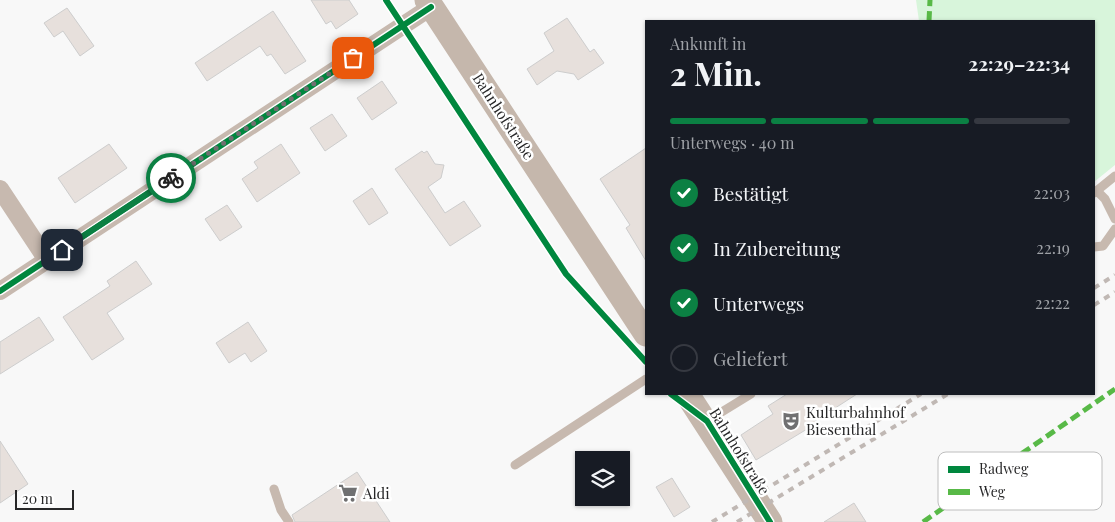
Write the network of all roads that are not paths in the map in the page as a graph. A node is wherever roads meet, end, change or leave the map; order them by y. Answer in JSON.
{"nodes":[{"id":1,"x":429,"y":4,"type":"edge"},
{"id":2,"x":1115,"y":176,"type":"edge"},
{"id":3,"x":0,"y":189,"type":"edge"},
{"id":4,"x":1095,"y":192,"type":"edge"},
{"id":5,"x":1115,"y":219,"type":"edge"},
{"id":6,"x":1115,"y":229,"type":"edge"},
{"id":7,"x":1095,"y":247,"type":"edge"},
{"id":8,"x":47,"y":260,"type":"junction"},
{"id":9,"x":0,"y":292,"type":"edge"},
{"id":10,"x":645,"y":332,"type":"edge"},
{"id":11,"x":645,"y":380,"type":"edge"},
{"id":12,"x":688,"y":395,"type":"edge"},
{"id":13,"x":749,"y":395,"type":"edge"},
{"id":14,"x":707,"y":421,"type":"junction"},
{"id":15,"x":515,"y":465,"type":"dead end"},
{"id":16,"x":274,"y":489,"type":"dead end"},
{"id":17,"x":289,"y":522,"type":"edge"},
{"id":18,"x":770,"y":522,"type":"edge"}],
"edges":[{"from":1,"to":8,"type":"street"},
{"from":1,"to":10,"type":"main road","name":"Bahnhofstraße"},
{"from":2,"to":4,"type":"lane"},
{"from":3,"to":8,"type":"street"},
{"from":4,"to":5,"type":"lane"},
{"from":6,"to":7,"type":"lane"},
{"from":8,"to":9,"type":"street"},
{"from":11,"to":15,"type":"lane"},
{"from":12,"to":14,"type":"main road","name":"Bahnhofstraße"},
{"from":13,"to":14,"type":"lane"},
{"from":14,"to":18,"type":"main road","name":"Bahnhofstraße"},
{"from":16,"to":17,"type":"lane"}]}
